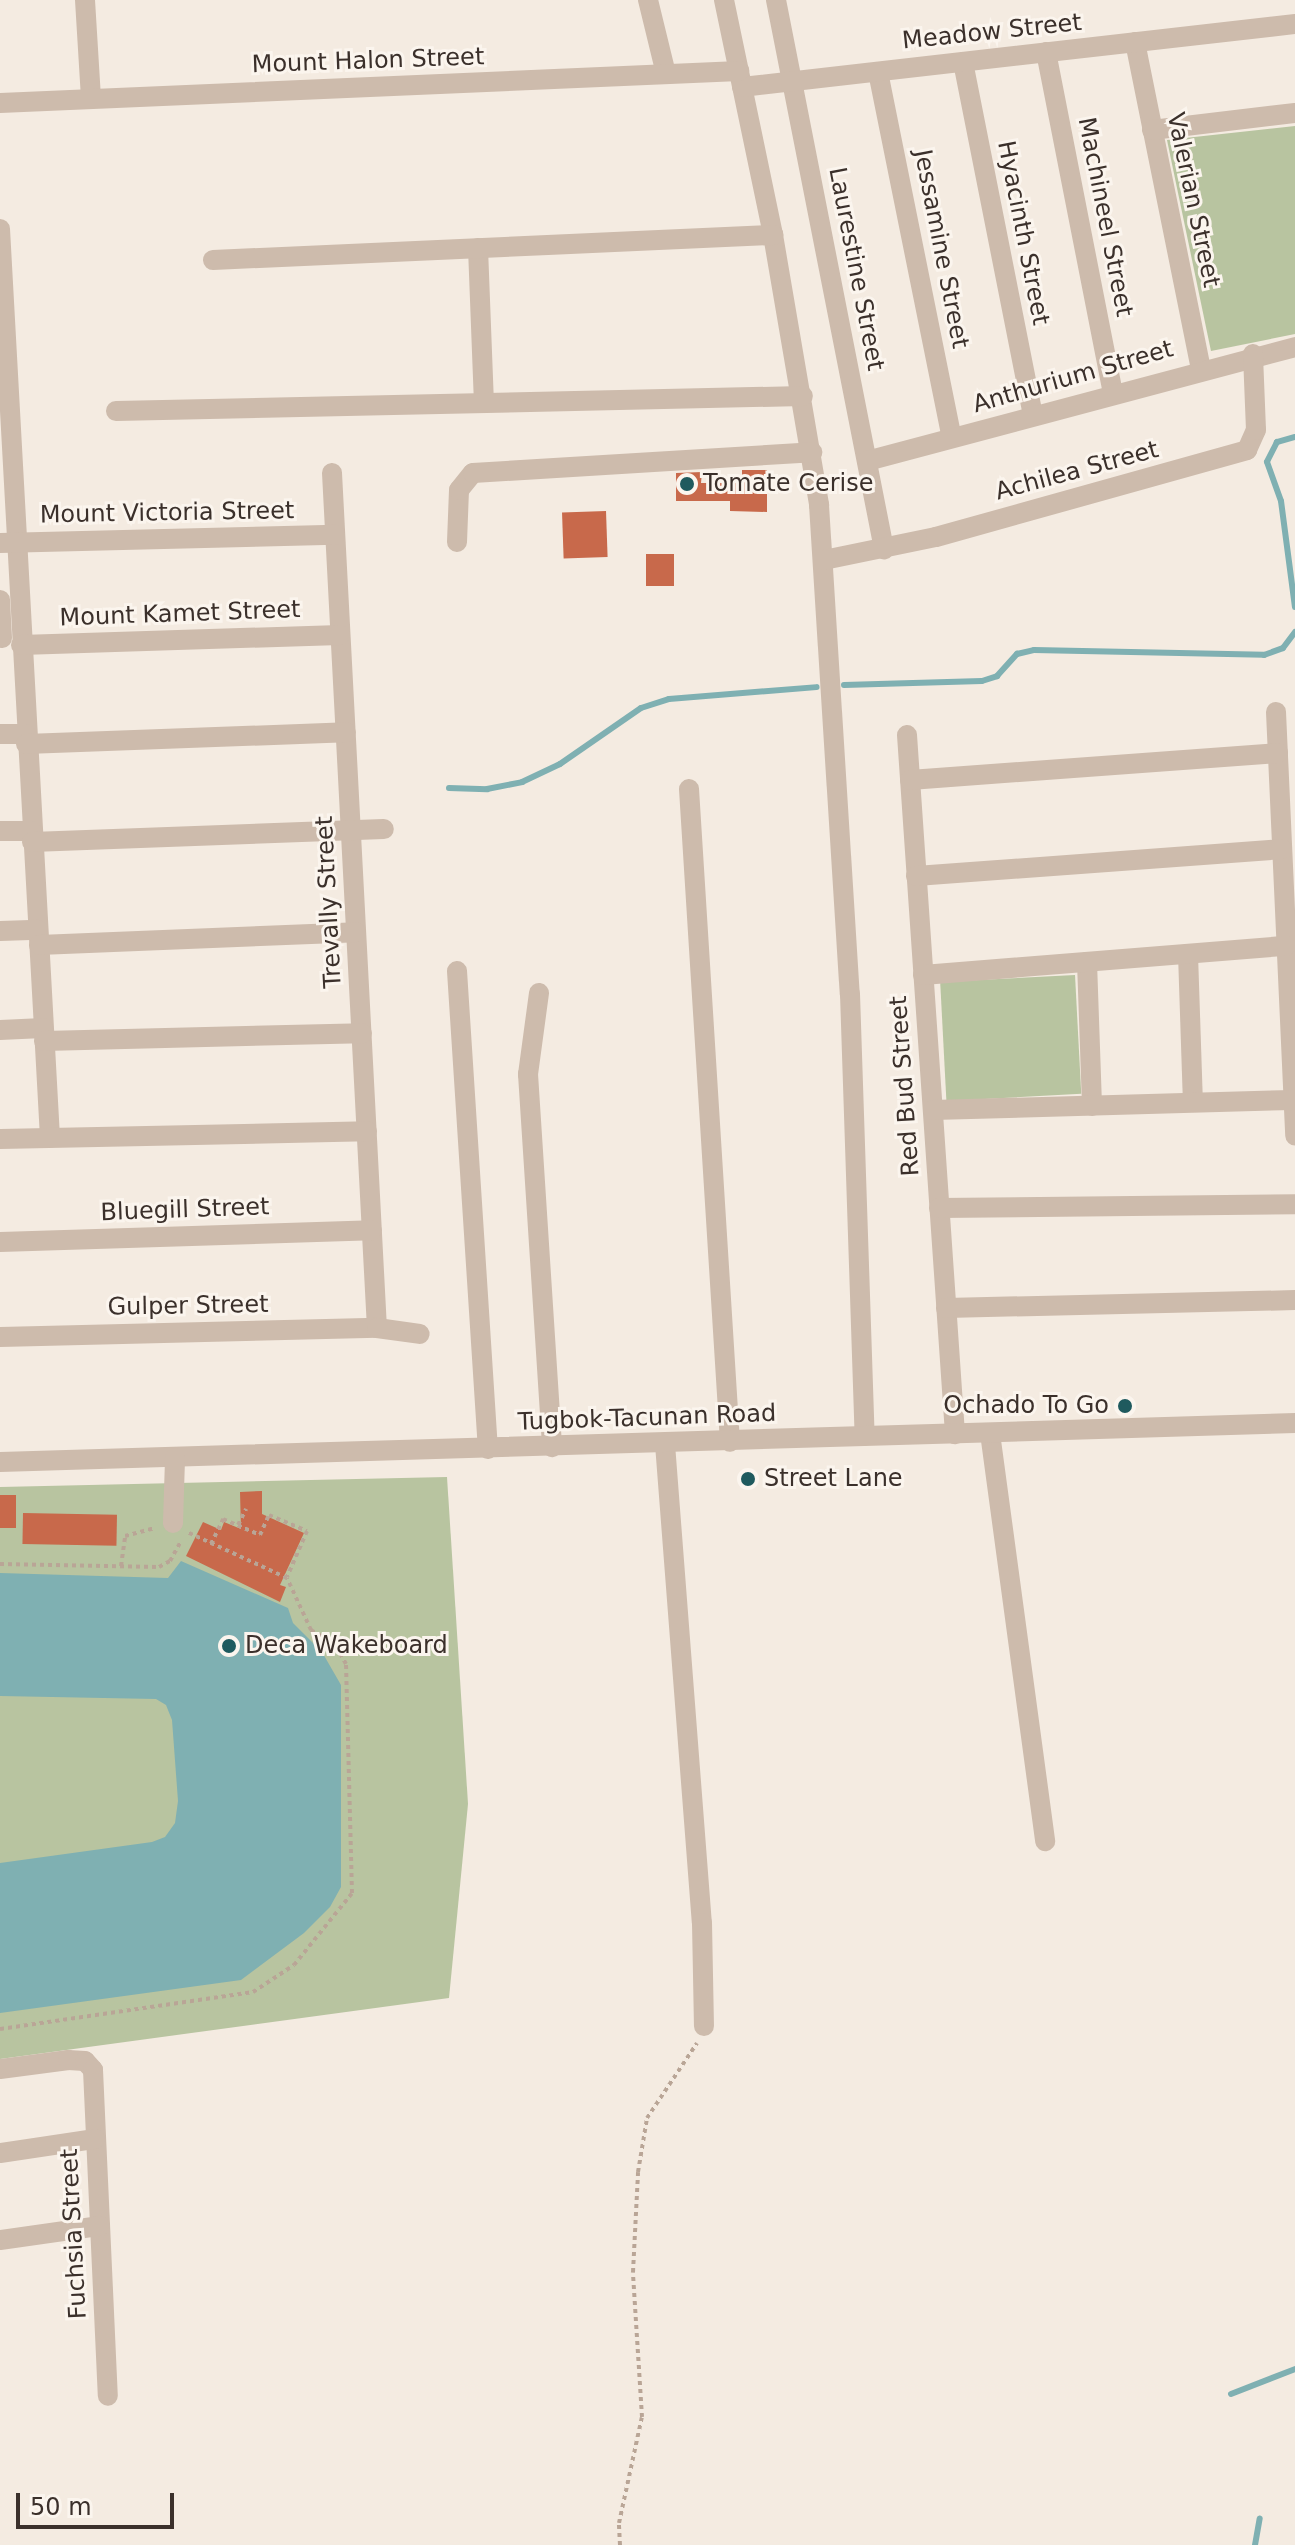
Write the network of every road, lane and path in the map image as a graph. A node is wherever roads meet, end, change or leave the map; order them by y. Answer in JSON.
{"nodes":[{"id":1,"x":85,"y":0,"type":"edge"},
{"id":2,"x":648,"y":0,"type":"edge"},
{"id":3,"x":724,"y":0,"type":"edge"},
{"id":4,"x":776,"y":0,"type":"edge"},
{"id":5,"x":1295,"y":24,"type":"edge"},
{"id":6,"x":1135,"y":42,"type":"junction"},
{"id":7,"x":1046,"y":52,"type":"junction"},
{"id":8,"x":963,"y":62,"type":"junction"},
{"id":9,"x":878,"y":72,"type":"junction"},
{"id":10,"x":666,"y":74,"type":"junction"},
{"id":11,"x":740,"y":79,"type":"junction"},
{"id":12,"x":792,"y":82,"type":"junction"},
{"id":13,"x":91,"y":99,"type":"junction"},
{"id":14,"x":0,"y":103,"type":"edge"},
{"id":15,"x":1295,"y":113,"type":"edge"},
{"id":16,"x":1152,"y":130,"type":"junction"},
{"id":17,"x":0,"y":229,"type":"edge"},
{"id":18,"x":773,"y":235,"type":"junction"},
{"id":19,"x":478,"y":248,"type":"junction"},
{"id":20,"x":213,"y":260,"type":"dead end"},
{"id":21,"x":2,"y":298,"type":"edge"},
{"id":22,"x":1295,"y":347,"type":"edge"},
{"id":23,"x":1253,"y":354,"type":"junction"},
{"id":24,"x":1201,"y":368,"type":"junction"},
{"id":25,"x":1113,"y":392,"type":"junction"},
{"id":26,"x":803,"y":396,"type":"junction"},
{"id":27,"x":484,"y":403,"type":"junction"},
{"id":28,"x":116,"y":411,"type":"dead end"},
{"id":29,"x":1033,"y":415,"type":"junction"},
{"id":30,"x":952,"y":438,"type":"junction"},
{"id":31,"x":812,"y":452,"type":"junction"},
{"id":32,"x":867,"y":461,"type":"junction"},
{"id":33,"x":332,"y":473,"type":"dead end"},
{"id":34,"x":335,"y":535,"type":"junction"},
{"id":35,"x":457,"y":542,"type":"dead end"},
{"id":36,"x":8,"y":543,"type":"edge"},
{"id":37,"x":884,"y":549,"type":"junction"},
{"id":38,"x":824,"y":560,"type":"junction"},
{"id":39,"x":0,"y":600,"type":"edge"},
{"id":40,"x":9,"y":632,"type":"edge"},
{"id":41,"x":340,"y":635,"type":"junction"},
{"id":42,"x":1276,"y":712,"type":"dead end"},
{"id":43,"x":346,"y":732,"type":"junction"},
{"id":44,"x":0,"y":734,"type":"edge"},
{"id":45,"x":907,"y":735,"type":"dead end"},
{"id":46,"x":26,"y":739,"type":"junction"},
{"id":47,"x":1278,"y":753,"type":"junction"},
{"id":48,"x":910,"y":780,"type":"junction"},
{"id":49,"x":689,"y":789,"type":"dead end"},
{"id":50,"x":384,"y":829,"type":"dead end"},
{"id":51,"x":351,"y":830,"type":"junction"},
{"id":52,"x":0,"y":831,"type":"edge"},
{"id":53,"x":32,"y":836,"type":"junction"},
{"id":54,"x":1282,"y":849,"type":"junction"},
{"id":55,"x":916,"y":876,"type":"junction"},
{"id":56,"x":0,"y":931,"type":"edge"},
{"id":57,"x":356,"y":932,"type":"junction"},
{"id":58,"x":38,"y":937,"type":"junction"},
{"id":59,"x":1286,"y":946,"type":"junction"},
{"id":60,"x":1188,"y":954,"type":"junction"},
{"id":61,"x":1087,"y":962,"type":"junction"},
{"id":62,"x":457,"y":971,"type":"dead end"},
{"id":63,"x":923,"y":975,"type":"junction"},
{"id":64,"x":539,"y":993,"type":"dead end"},
{"id":65,"x":0,"y":1030,"type":"edge"},
{"id":66,"x":362,"y":1033,"type":"junction"},
{"id":67,"x":44,"y":1034,"type":"junction"},
{"id":68,"x":1293,"y":1100,"type":"edge"},
{"id":69,"x":1193,"y":1102,"type":"junction"},
{"id":70,"x":1092,"y":1106,"type":"junction"},
{"id":71,"x":933,"y":1110,"type":"junction"},
{"id":72,"x":367,"y":1131,"type":"junction"},
{"id":73,"x":1295,"y":1136,"type":"edge"},
{"id":74,"x":50,"y":1138,"type":"junction"},
{"id":75,"x":0,"y":1139,"type":"edge"},
{"id":76,"x":1295,"y":1204,"type":"edge"},
{"id":77,"x":939,"y":1208,"type":"junction"},
{"id":78,"x":372,"y":1230,"type":"junction"},
{"id":79,"x":0,"y":1242,"type":"edge"},
{"id":80,"x":1295,"y":1300,"type":"edge"},
{"id":81,"x":946,"y":1308,"type":"junction"},
{"id":82,"x":377,"y":1328,"type":"junction"},
{"id":83,"x":420,"y":1334,"type":"dead end"},
{"id":84,"x":0,"y":1337,"type":"edge"},
{"id":85,"x":1295,"y":1423,"type":"edge"},
{"id":86,"x":990,"y":1433,"type":"junction"},
{"id":87,"x":955,"y":1434,"type":"junction"},
{"id":88,"x":865,"y":1436,"type":"junction"},
{"id":89,"x":730,"y":1442,"type":"junction"},
{"id":90,"x":665,"y":1444,"type":"junction"},
{"id":91,"x":552,"y":1447,"type":"junction"},
{"id":92,"x":488,"y":1449,"type":"junction"},
{"id":93,"x":175,"y":1458,"type":"junction"},
{"id":94,"x":0,"y":1462,"type":"edge"},
{"id":95,"x":246,"y":1509,"type":"dead end"},
{"id":96,"x":173,"y":1523,"type":"joint"},
{"id":97,"x":238,"y":1525,"type":"junction"},
{"id":98,"x":211,"y":1544,"type":"junction"},
{"id":99,"x":0,"y":1564,"type":"edge"},
{"id":100,"x":121,"y":1566,"type":"junction"},
{"id":101,"x":287,"y":1578,"type":"junction"},
{"id":102,"x":1045,"y":1841,"type":"dead end"},
{"id":103,"x":704,"y":2026,"type":"joint"},
{"id":104,"x":0,"y":2029,"type":"edge"},
{"id":105,"x":0,"y":2069,"type":"edge"},
{"id":106,"x":95,"y":2139,"type":"junction"},
{"id":107,"x":0,"y":2153,"type":"edge"},
{"id":108,"x":100,"y":2226,"type":"junction"},
{"id":109,"x":0,"y":2240,"type":"edge"},
{"id":110,"x":108,"y":2396,"type":"dead end"},
{"id":111,"x":620,"y":2545,"type":"edge"}],
"edges":[{"from":1,"to":13,"type":"street"},
{"from":2,"to":10,"type":"street"},
{"from":3,"to":11,"type":"street"},
{"from":4,"to":12,"type":"street","name":"Laurestine Street"},
{"from":5,"to":6,"type":"street","name":"Meadow Street"},
{"from":6,"to":7,"type":"street","name":"Meadow Street"},
{"from":6,"to":16,"type":"street","name":"Valerian Street"},
{"from":7,"to":8,"type":"street","name":"Meadow Street"},
{"from":7,"to":25,"type":"street","name":"Machineel Street"},
{"from":8,"to":9,"type":"street","name":"Meadow Street"},
{"from":8,"to":29,"type":"street","name":"Hyacinth Street"},
{"from":9,"to":12,"type":"street","name":"Meadow Street"},
{"from":9,"to":30,"type":"street","name":"Jessamine Street"},
{"from":10,"to":11,"type":"street","name":"Mount Halon Street"},
{"from":10,"to":13,"type":"street","name":"Mount Halon Street"},
{"from":11,"to":12,"type":"street","name":"Meadow Street"},
{"from":11,"to":18,"type":"street"},
{"from":12,"to":32,"type":"street","name":"Laurestine Street"},
{"from":13,"to":14,"type":"street","name":"Mount Halon Street"},
{"from":15,"to":16,"type":"street"},
{"from":16,"to":24,"type":"street","name":"Valerian Street"},
{"from":17,"to":21,"type":"street"},
{"from":18,"to":19,"type":"street"},
{"from":18,"to":26,"type":"street"},
{"from":19,"to":20,"type":"street"},
{"from":19,"to":27,"type":"street"},
{"from":21,"to":36,"type":"street"},
{"from":22,"to":23,"type":"street","name":"Anthurium Street"},
{"from":23,"to":24,"type":"street","name":"Anthurium Street"},
{"from":23,"to":37,"type":"street","name":"Achilea Street"},
{"from":24,"to":25,"type":"street","name":"Anthurium Street"},
{"from":25,"to":29,"type":"street","name":"Anthurium Street"},
{"from":26,"to":27,"type":"street"},
{"from":26,"to":31,"type":"street"},
{"from":27,"to":28,"type":"street"},
{"from":29,"to":30,"type":"street","name":"Anthurium Street"},
{"from":30,"to":32,"type":"street","name":"Anthurium Street"},
{"from":31,"to":35,"type":"street"},
{"from":31,"to":38,"type":"street"},
{"from":32,"to":37,"type":"street","name":"Laurestine Street"},
{"from":33,"to":34,"type":"street","name":"Trevally Street"},
{"from":34,"to":36,"type":"street","name":"Mount Victoria Street"},
{"from":34,"to":41,"type":"street","name":"Trevally Street"},
{"from":36,"to":40,"type":"street"},
{"from":37,"to":38,"type":"street","name":"Achilea Street"},
{"from":38,"to":88,"type":"street"},
{"from":39,"to":40,"type":"street"},
{"from":40,"to":41,"type":"street","name":"Mount Kamet Street"},
{"from":40,"to":46,"type":"street"},
{"from":41,"to":43,"type":"street","name":"Trevally Street"},
{"from":42,"to":47,"type":"street"},
{"from":43,"to":46,"type":"street"},
{"from":43,"to":51,"type":"street","name":"Trevally Street"},
{"from":44,"to":46,"type":"street"},
{"from":45,"to":48,"type":"street","name":"Red Bud Street"},
{"from":46,"to":53,"type":"street"},
{"from":47,"to":48,"type":"street"},
{"from":47,"to":54,"type":"street"},
{"from":48,"to":55,"type":"street","name":"Red Bud Street"},
{"from":49,"to":89,"type":"street"},
{"from":50,"to":51,"type":"street"},
{"from":51,"to":53,"type":"street"},
{"from":51,"to":57,"type":"street","name":"Trevally Street"},
{"from":52,"to":53,"type":"street"},
{"from":53,"to":58,"type":"street"},
{"from":54,"to":55,"type":"street"},
{"from":54,"to":59,"type":"street"},
{"from":55,"to":63,"type":"street","name":"Red Bud Street"},
{"from":56,"to":58,"type":"street"},
{"from":57,"to":58,"type":"street"},
{"from":57,"to":66,"type":"street","name":"Trevally Street"},
{"from":58,"to":67,"type":"street"},
{"from":59,"to":60,"type":"street"},
{"from":59,"to":68,"type":"street"},
{"from":60,"to":61,"type":"street"},
{"from":60,"to":69,"type":"street"},
{"from":61,"to":63,"type":"street"},
{"from":61,"to":70,"type":"street"},
{"from":62,"to":92,"type":"street"},
{"from":63,"to":71,"type":"street","name":"Red Bud Street"},
{"from":64,"to":91,"type":"street"},
{"from":65,"to":67,"type":"street"},
{"from":66,"to":67,"type":"street"},
{"from":66,"to":72,"type":"street","name":"Trevally Street"},
{"from":67,"to":74,"type":"street"},
{"from":68,"to":69,"type":"street"},
{"from":68,"to":73,"type":"street"},
{"from":69,"to":70,"type":"street"},
{"from":70,"to":71,"type":"street"},
{"from":71,"to":77,"type":"street","name":"Red Bud Street"},
{"from":72,"to":74,"type":"street"},
{"from":72,"to":78,"type":"street","name":"Trevally Street"},
{"from":74,"to":75,"type":"street"},
{"from":76,"to":77,"type":"street"},
{"from":77,"to":81,"type":"street","name":"Red Bud Street"},
{"from":78,"to":79,"type":"street","name":"Bluegill Street"},
{"from":78,"to":82,"type":"street","name":"Trevally Street"},
{"from":80,"to":81,"type":"street"},
{"from":81,"to":87,"type":"street","name":"Red Bud Street"},
{"from":82,"to":83,"type":"street","name":"Gulper Street"},
{"from":82,"to":84,"type":"street","name":"Gulper Street"},
{"from":85,"to":86,"type":"street","name":"Tugbok-Tacunan Road"},
{"from":86,"to":87,"type":"street","name":"Tugbok-Tacunan Road"},
{"from":86,"to":102,"type":"street"},
{"from":87,"to":88,"type":"street","name":"Tugbok-Tacunan Road"},
{"from":88,"to":89,"type":"street","name":"Tugbok-Tacunan Road"},
{"from":89,"to":90,"type":"street","name":"Tugbok-Tacunan Road"},
{"from":90,"to":91,"type":"street","name":"Tugbok-Tacunan Road"},
{"from":90,"to":103,"type":"street"},
{"from":91,"to":92,"type":"street","name":"Tugbok-Tacunan Road"},
{"from":92,"to":93,"type":"street","name":"Tugbok-Tacunan Road"},
{"from":93,"to":94,"type":"street","name":"Tugbok-Tacunan Road"},
{"from":93,"to":96,"type":"street"},
{"from":95,"to":97,"type":"path"},
{"from":96,"to":100,"type":"path"},
{"from":97,"to":98,"type":"path"},
{"from":97,"to":101,"type":"path"},
{"from":98,"to":100,"type":"path"},
{"from":98,"to":101,"type":"path"},
{"from":99,"to":100,"type":"path"},
{"from":101,"to":104,"type":"path"},
{"from":103,"to":111,"type":"path"},
{"from":105,"to":106,"type":"street","name":"Fuchsia Street"},
{"from":106,"to":107,"type":"street"},
{"from":106,"to":108,"type":"street","name":"Fuchsia Street"},
{"from":108,"to":109,"type":"street"},
{"from":108,"to":110,"type":"street","name":"Fuchsia Street"}]}
